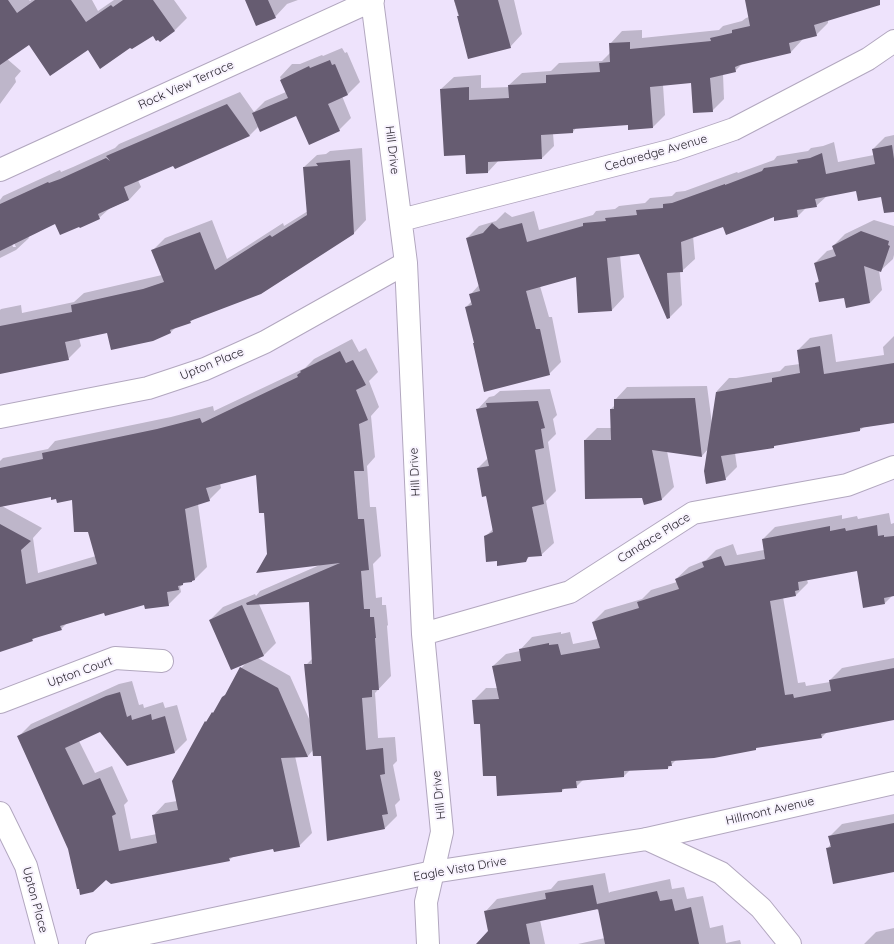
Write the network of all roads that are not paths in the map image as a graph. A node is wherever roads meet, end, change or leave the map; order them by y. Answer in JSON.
{"nodes":[{"id":1,"x":372,"y":0,"type":"edge"},
{"id":2,"x":894,"y":41,"type":"edge"},
{"id":3,"x":0,"y":170,"type":"edge"},
{"id":4,"x":401,"y":220,"type":"junction"},
{"id":5,"x":406,"y":263,"type":"junction"},
{"id":6,"x":0,"y":417,"type":"edge"},
{"id":7,"x":894,"y":467,"type":"edge"},
{"id":8,"x":423,"y":634,"type":"junction"},
{"id":9,"x":162,"y":661,"type":"dead end"},
{"id":10,"x":0,"y":702,"type":"edge"},
{"id":11,"x":894,"y":783,"type":"edge"},
{"id":12,"x":0,"y":813,"type":"edge"},
{"id":13,"x":647,"y":839,"type":"junction"},
{"id":14,"x":433,"y":872,"type":"junction"},
{"id":15,"x":47,"y":944,"type":"edge"},
{"id":16,"x":97,"y":944,"type":"edge"},
{"id":17,"x":428,"y":944,"type":"edge"},
{"id":18,"x":790,"y":944,"type":"edge"}],
"edges":[{"from":1,"to":3,"type":"street","name":"Rock View Terrace"},
{"from":1,"to":4,"type":"street","name":"Hill Drive"},
{"from":2,"to":4,"type":"street","name":"Cedaredge Avenue"},
{"from":4,"to":5,"type":"street","name":"Hill Drive"},
{"from":5,"to":6,"type":"street","name":"Upton Place"},
{"from":5,"to":8,"type":"street","name":"Hill Drive"},
{"from":7,"to":8,"type":"street","name":"Candace Place"},
{"from":8,"to":14,"type":"street","name":"Hill Drive"},
{"from":9,"to":10,"type":"street","name":"Upton Court"},
{"from":11,"to":13,"type":"street","name":"Hillmont Avenue"},
{"from":12,"to":15,"type":"street","name":"Upton Place"},
{"from":13,"to":14,"type":"street","name":"Eagle Vista Drive"},
{"from":13,"to":18,"type":"street"},
{"from":14,"to":16,"type":"street","name":"Eagle Vista Drive"},
{"from":14,"to":17,"type":"street","name":"Hill Drive"}]}
